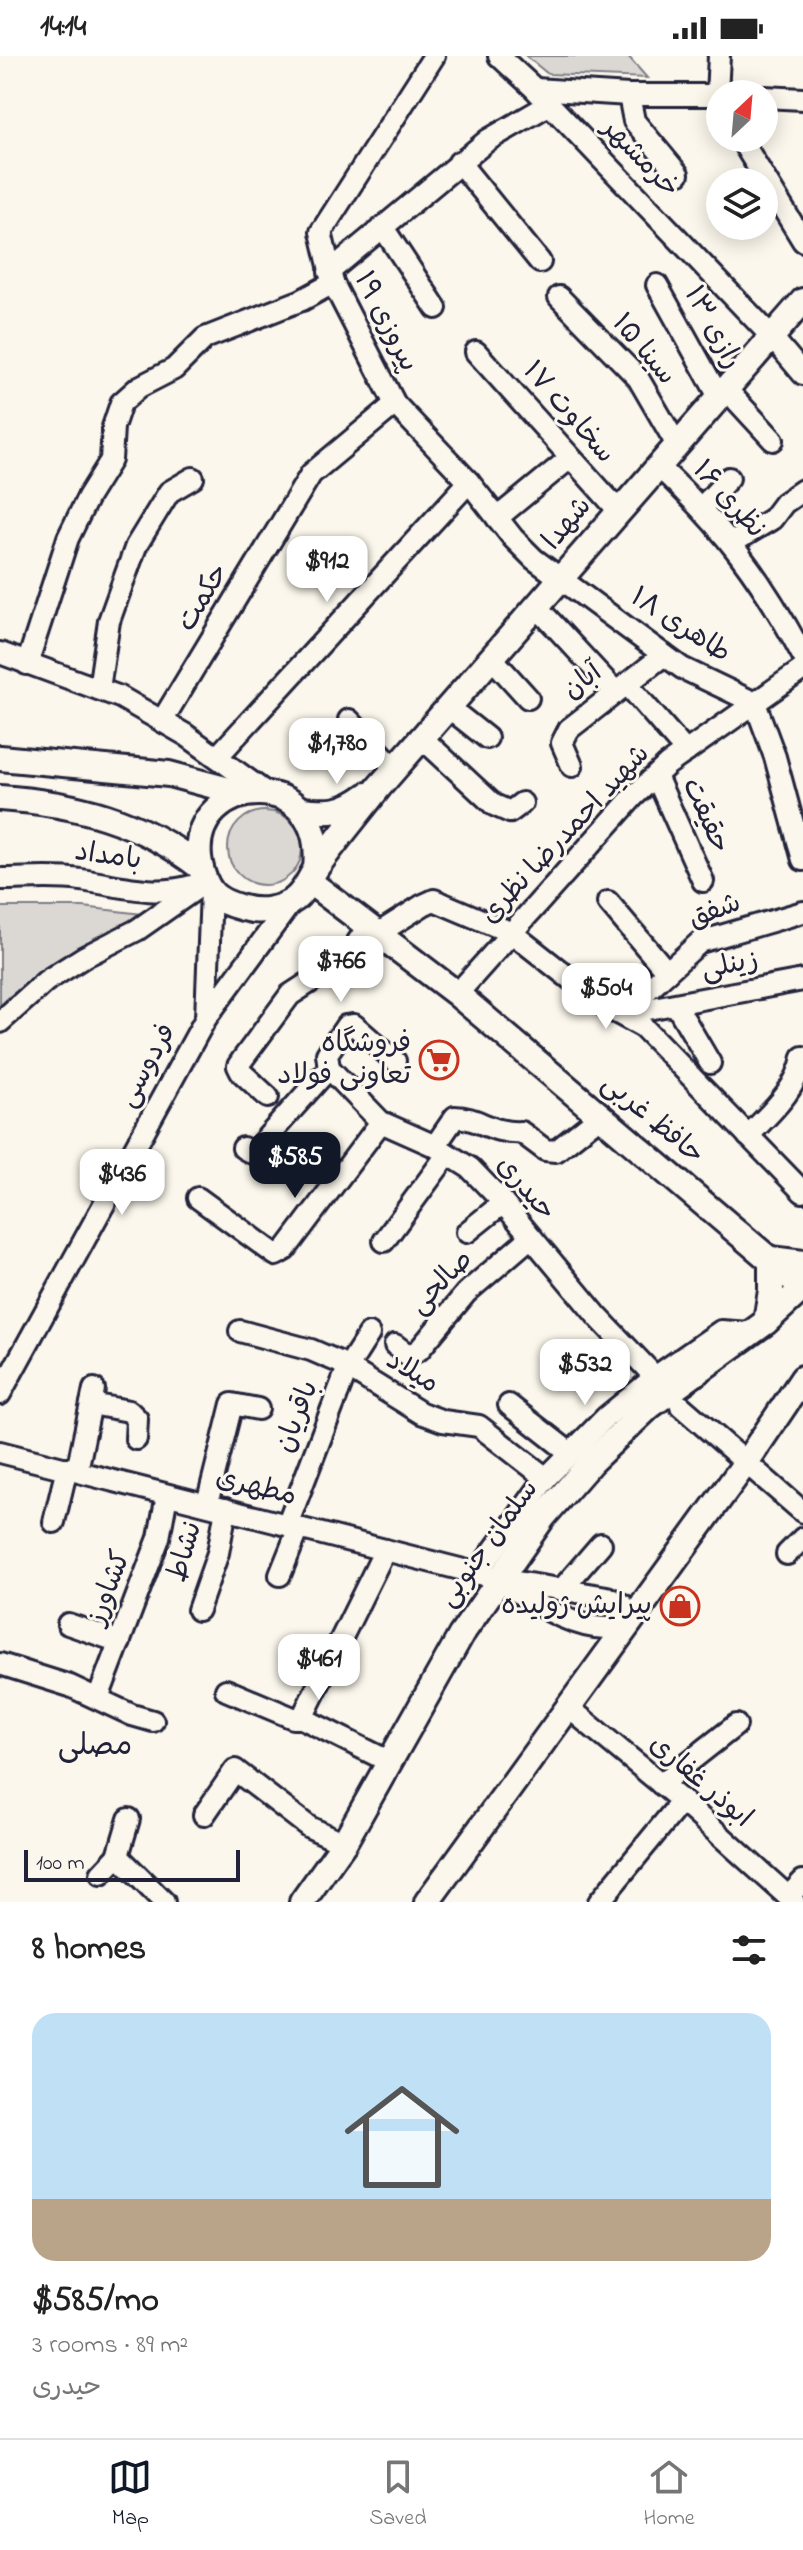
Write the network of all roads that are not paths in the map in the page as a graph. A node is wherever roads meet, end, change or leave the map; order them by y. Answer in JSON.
{"nodes":[{"id":1,"x":434,"y":56,"type":"edge"},
{"id":2,"x":499,"y":56,"type":"edge"},
{"id":3,"x":719,"y":56,"type":"edge"},
{"id":4,"x":719,"y":80,"type":"edge"},
{"id":5,"x":535,"y":89,"type":"junction"},
{"id":6,"x":629,"y":95,"type":"junction"},
{"id":7,"x":706,"y":97,"type":"edge"},
{"id":8,"x":778,"y":98,"type":"edge"},
{"id":9,"x":803,"y":99,"type":"edge"},
{"id":10,"x":550,"y":104,"type":"junction"},
{"id":11,"x":749,"y":152,"type":"edge"},
{"id":12,"x":459,"y":162,"type":"junction"},
{"id":13,"x":678,"y":174,"type":"dead end"},
{"id":14,"x":384,"y":229,"type":"junction"},
{"id":15,"x":803,"y":241,"type":"edge"},
{"id":16,"x":540,"y":262,"type":"dead end"},
{"id":17,"x":331,"y":278,"type":"junction"},
{"id":18,"x":657,"y":285,"type":"dead end"},
{"id":19,"x":559,"y":297,"type":"dead end"},
{"id":20,"x":803,"y":301,"type":"edge"},
{"id":21,"x":436,"y":308,"type":"dead end"},
{"id":22,"x":771,"y":336,"type":"junction"},
{"id":23,"x":476,"y":352,"type":"dead end"},
{"id":24,"x":803,"y":374,"type":"edge"},
{"id":25,"x":723,"y":393,"type":"junction"},
{"id":26,"x":395,"y":404,"type":"junction"},
{"id":27,"x":773,"y":440,"type":"dead end"},
{"id":28,"x":677,"y":445,"type":"junction"},
{"id":29,"x":570,"y":458,"type":"junction"},
{"id":30,"x":658,"y":466,"type":"junction"},
{"id":31,"x":193,"y":478,"type":"dead end"},
{"id":32,"x":729,"y":478,"type":"dead end"},
{"id":33,"x":469,"y":482,"type":"junction"},
{"id":34,"x":803,"y":490,"type":"edge"},
{"id":35,"x":702,"y":507,"type":"junction"},
{"id":36,"x":619,"y":511,"type":"junction"},
{"id":37,"x":497,"y":518,"type":"junction"},
{"id":38,"x":732,"y":543,"type":"junction"},
{"id":39,"x":561,"y":579,"type":"junction"},
{"id":40,"x":536,"y":606,"type":"junction"},
{"id":41,"x":0,"y":653,"type":"edge"},
{"id":42,"x":664,"y":655,"type":"junction"},
{"id":43,"x":803,"y":656,"type":"edge"},
{"id":44,"x":491,"y":657,"type":"junction"},
{"id":45,"x":27,"y":664,"type":"junction"},
{"id":46,"x":803,"y":669,"type":"edge"},
{"id":47,"x":622,"y":688,"type":"junction"},
{"id":48,"x":99,"y":689,"type":"junction"},
{"id":49,"x":528,"y":698,"type":"dead end"},
{"id":50,"x":755,"y":703,"type":"junction"},
{"id":51,"x":448,"y":707,"type":"junction"},
{"id":52,"x":349,"y":720,"type":"dead end"},
{"id":53,"x":162,"y":721,"type":"junction"},
{"id":54,"x":422,"y":738,"type":"junction"},
{"id":55,"x":487,"y":738,"type":"dead end"},
{"id":56,"x":686,"y":752,"type":"junction"},
{"id":57,"x":217,"y":757,"type":"junction"},
{"id":58,"x":0,"y":758,"type":"edge"},
{"id":59,"x":572,"y":766,"type":"dead end"},
{"id":60,"x":395,"y":768,"type":"junction"},
{"id":61,"x":656,"y":776,"type":"junction"},
{"id":62,"x":379,"y":787,"type":"junction"},
{"id":63,"x":254,"y":793,"type":"junction"},
{"id":64,"x":0,"y":798,"type":"edge"},
{"id":65,"x":522,"y":803,"type":"dead end"},
{"id":66,"x":301,"y":810,"type":"junction"},
{"id":67,"x":803,"y":860,"type":"edge"},
{"id":68,"x":313,"y":875,"type":"junction"},
{"id":69,"x":0,"y":879,"type":"edge"},
{"id":70,"x":206,"y":880,"type":"junction"},
{"id":71,"x":703,"y":881,"type":"dead end"},
{"id":72,"x":292,"y":901,"type":"junction"},
{"id":73,"x":608,"y":902,"type":"dead end"},
{"id":74,"x":803,"y":912,"type":"edge"},
{"id":75,"x":374,"y":929,"type":"junction"},
{"id":76,"x":512,"y":933,"type":"junction"},
{"id":77,"x":667,"y":972,"type":"junction"},
{"id":78,"x":803,"y":980,"type":"edge"},
{"id":79,"x":457,"y":994,"type":"junction"},
{"id":80,"x":676,"y":1005,"type":"junction"},
{"id":81,"x":621,"y":1014,"type":"junction"},
{"id":82,"x":206,"y":1018,"type":"junction"},
{"id":83,"x":0,"y":1022,"type":"edge"},
{"id":84,"x":395,"y":1061,"type":"dead end"},
{"id":85,"x":710,"y":1063,"type":"dead end"},
{"id":86,"x":329,"y":1068,"type":"junction"},
{"id":87,"x":802,"y":1071,"type":"edge"},
{"id":88,"x":268,"y":1097,"type":"dead end"},
{"id":89,"x":600,"y":1116,"type":"junction"},
{"id":90,"x":381,"y":1122,"type":"junction"},
{"id":91,"x":748,"y":1136,"type":"junction"},
{"id":92,"x":243,"y":1148,"type":"dead end"},
{"id":93,"x":441,"y":1151,"type":"junction"},
{"id":94,"x":803,"y":1192,"type":"edge"},
{"id":95,"x":198,"y":1198,"type":"dead end"},
{"id":96,"x":503,"y":1203,"type":"junction"},
{"id":97,"x":467,"y":1232,"type":"dead end"},
{"id":98,"x":530,"y":1238,"type":"junction"},
{"id":99,"x":384,"y":1241,"type":"dead end"},
{"id":100,"x":771,"y":1259,"type":"junction"},
{"id":101,"x":803,"y":1263,"type":"edge"},
{"id":102,"x":803,"y":1288,"type":"edge"},
{"id":103,"x":758,"y":1327,"type":"junction"},
{"id":104,"x":240,"y":1331,"type":"dead end"},
{"id":105,"x":369,"y":1334,"type":"dead end"},
{"id":106,"x":395,"y":1345,"type":"dead end"},
{"id":107,"x":348,"y":1367,"type":"junction"},
{"id":108,"x":655,"y":1377,"type":"junction"},
{"id":109,"x":803,"y":1378,"type":"edge"},
{"id":110,"x":0,"y":1394,"type":"edge"},
{"id":111,"x":509,"y":1405,"type":"dead end"},
{"id":112,"x":681,"y":1406,"type":"dead end"},
{"id":113,"x":258,"y":1409,"type":"dead end"},
{"id":114,"x":136,"y":1439,"type":"dead end"},
{"id":115,"x":0,"y":1452,"type":"edge"},
{"id":116,"x":569,"y":1452,"type":"junction"},
{"id":117,"x":747,"y":1461,"type":"junction"},
{"id":118,"x":72,"y":1470,"type":"junction"},
{"id":119,"x":546,"y":1478,"type":"junction"},
{"id":120,"x":167,"y":1495,"type":"junction"},
{"id":121,"x":217,"y":1507,"type":"junction"},
{"id":122,"x":803,"y":1512,"type":"edge"},
{"id":123,"x":54,"y":1522,"type":"dead end"},
{"id":124,"x":293,"y":1526,"type":"junction"},
{"id":125,"x":803,"y":1538,"type":"edge"},
{"id":126,"x":601,"y":1544,"type":"dead end"},
{"id":127,"x":385,"y":1550,"type":"junction"},
{"id":128,"x":787,"y":1554,"type":"dead end"},
{"id":129,"x":280,"y":1575,"type":"dead end"},
{"id":130,"x":488,"y":1576,"type":"junction"},
{"id":131,"x":563,"y":1588,"type":"junction"},
{"id":132,"x":198,"y":1610,"type":"dead end"},
{"id":133,"x":630,"y":1623,"type":"junction"},
{"id":134,"x":68,"y":1624,"type":"dead end"},
{"id":135,"x":120,"y":1642,"type":"junction"},
{"id":136,"x":0,"y":1664,"type":"edge"},
{"id":137,"x":226,"y":1690,"type":"dead end"},
{"id":138,"x":98,"y":1698,"type":"junction"},
{"id":139,"x":568,"y":1707,"type":"junction"},
{"id":140,"x":302,"y":1718,"type":"junction"},
{"id":141,"x":153,"y":1721,"type":"dead end"},
{"id":142,"x":736,"y":1725,"type":"dead end"},
{"id":143,"x":390,"y":1762,"type":"junction"},
{"id":144,"x":661,"y":1784,"type":"junction"},
{"id":145,"x":682,"y":1801,"type":"junction"},
{"id":146,"x":204,"y":1815,"type":"dead end"},
{"id":147,"x":129,"y":1819,"type":"dead end"},
{"id":148,"x":344,"y":1843,"type":"junction"},
{"id":149,"x":118,"y":1856,"type":"junction"},
{"id":150,"x":101,"y":1874,"type":"dead end"},
{"id":151,"x":803,"y":1881,"type":"edge"},
{"id":152,"x":785,"y":1899,"type":"edge"},
{"id":153,"x":164,"y":1902,"type":"edge"},
{"id":154,"x":302,"y":1902,"type":"edge"},
{"id":155,"x":427,"y":1902,"type":"edge"},
{"id":156,"x":599,"y":1902,"type":"edge"}],
"edges":[{"from":1,"to":17,"type":"street","name":"پیروزی ۱۹"},
{"from":2,"to":5,"type":"street","name":"خرمشهر"},
{"from":3,"to":4,"type":"street"},
{"from":5,"to":6,"type":"street"},
{"from":5,"to":10,"type":"street","name":"خرمشهر"},
{"from":6,"to":7,"type":"street"},
{"from":6,"to":13,"type":"street"},
{"from":8,"to":9,"type":"street"},
{"from":10,"to":12,"type":"street"},
{"from":10,"to":22,"type":"street","name":"خرمشهر"},
{"from":11,"to":15,"type":"street"},
{"from":12,"to":14,"type":"street"},
{"from":12,"to":16,"type":"street"},
{"from":14,"to":17,"type":"street"},
{"from":14,"to":21,"type":"street"},
{"from":17,"to":26,"type":"street","name":"پیروزی ۱۹"},
{"from":17,"to":45,"type":"street"},
{"from":18,"to":25,"type":"street","name":"رازی ۱۳"},
{"from":19,"to":28,"type":"street","name":"سینا ۱۵"},
{"from":20,"to":22,"type":"main road","name":"شهدا"},
{"from":22,"to":24,"type":"street","name":"خرمشهر"},
{"from":22,"to":25,"type":"main road","name":"شهدا"},
{"from":23,"to":29,"type":"street","name":"سخاوت ۱۷"},
{"from":25,"to":27,"type":"street","name":"رازی ۱۳"},
{"from":25,"to":28,"type":"main road","name":"شهدا"},
{"from":26,"to":33,"type":"street","name":"پیروزی ۱۹"},
{"from":26,"to":53,"type":"street","name":"حکمت"},
{"from":28,"to":30,"type":"main road","name":"شهدا"},
{"from":29,"to":36,"type":"street","name":"سخاوت ۱۷"},
{"from":29,"to":37,"type":"street"},
{"from":30,"to":35,"type":"street","name":"نظری ۱۶"},
{"from":30,"to":36,"type":"main road","name":"شهدا"},
{"from":31,"to":48,"type":"street"},
{"from":32,"to":35,"type":"street"},
{"from":33,"to":37,"type":"street","name":"پیروزی ۱۹"},
{"from":33,"to":57,"type":"street"},
{"from":34,"to":38,"type":"street"},
{"from":35,"to":38,"type":"street","name":"نظری ۱۶"},
{"from":36,"to":39,"type":"main road","name":"شهدا"},
{"from":37,"to":39,"type":"street","name":"پیروزی ۱۹"},
{"from":38,"to":43,"type":"street","name":"نظری ۱۶"},
{"from":39,"to":40,"type":"main road","name":"شهدا"},
{"from":39,"to":42,"type":"street","name":"طاهری ۱۸"},
{"from":40,"to":44,"type":"main road","name":"شهدا"},
{"from":40,"to":47,"type":"street"},
{"from":41,"to":45,"type":"street"},
{"from":42,"to":47,"type":"street","name":"آبان"},
{"from":42,"to":50,"type":"street","name":"طاهری ۱۸"},
{"from":44,"to":49,"type":"street"},
{"from":44,"to":51,"type":"main road","name":"شهدا"},
{"from":45,"to":48,"type":"street"},
{"from":46,"to":50,"type":"street","name":"شهید احمدرضا نظری"},
{"from":47,"to":56,"type":"street"},
{"from":47,"to":59,"type":"street","name":"آبان"},
{"from":48,"to":53,"type":"street"},
{"from":50,"to":56,"type":"street","name":"شهید احمدرضا نظری"},
{"from":50,"to":67,"type":"street"},
{"from":51,"to":54,"type":"main road","name":"شهدا"},
{"from":51,"to":55,"type":"street"},
{"from":52,"to":60,"type":"street"},
{"from":53,"to":57,"type":"street"},
{"from":54,"to":60,"type":"main road","name":"شهدا"},
{"from":54,"to":65,"type":"street"},
{"from":56,"to":61,"type":"street","name":"شهید احمدرضا نظری"},
{"from":57,"to":63,"type":"street"},
{"from":58,"to":63,"type":"main road"},
{"from":60,"to":62,"type":"main road","name":"شهدا"},
{"from":61,"to":71,"type":"street","name":"حقیقت"},
{"from":61,"to":76,"type":"street","name":"شهید احمدرضا نظری"},
{"from":62,"to":66,"type":"main road"},
{"from":62,"to":68,"type":"main road"},
{"from":63,"to":66,"type":"main road"},
{"from":63,"to":70,"type":"main road"},
{"from":64,"to":70,"type":"main road"},
{"from":66,"to":68,"type":"main road"},
{"from":68,"to":72,"type":"main road"},
{"from":68,"to":75,"type":"main road","name":"حافظ غربی"},
{"from":69,"to":70,"type":"street","name":"بامداد"},
{"from":70,"to":72,"type":"main road"},
{"from":70,"to":82,"type":"street"},
{"from":70,"to":83,"type":"street"},
{"from":72,"to":82,"type":"street","name":"فردوسی"},
{"from":73,"to":77,"type":"street"},
{"from":74,"to":77,"type":"street","name":"شفق"},
{"from":75,"to":76,"type":"street"},
{"from":75,"to":79,"type":"main road","name":"حافظ غربی"},
{"from":75,"to":88,"type":"street"},
{"from":76,"to":79,"type":"street","name":"شهید احمدرضا نظری"},
{"from":76,"to":81,"type":"street"},
{"from":77,"to":81,"type":"street","name":"شفق"},
{"from":78,"to":80,"type":"street","name":"زینلی"},
{"from":79,"to":89,"type":"main road","name":"حافظ غربی"},
{"from":80,"to":81,"type":"street","name":"زینلی"},
{"from":80,"to":85,"type":"street"},
{"from":81,"to":91,"type":"street"},
{"from":82,"to":110,"type":"street","name":"فردوسی"},
{"from":84,"to":86,"type":"street"},
{"from":86,"to":90,"type":"street","name":"حیدری"},
{"from":86,"to":92,"type":"street"},
{"from":87,"to":91,"type":"street"},
{"from":89,"to":93,"type":"street"},
{"from":89,"to":100,"type":"main road","name":"حافظ غربی"},
{"from":90,"to":93,"type":"street","name":"حیدری"},
{"from":90,"to":95,"type":"street"},
{"from":91,"to":94,"type":"street"},
{"from":93,"to":96,"type":"street","name":"حیدری"},
{"from":93,"to":99,"type":"street"},
{"from":96,"to":97,"type":"street"},
{"from":96,"to":98,"type":"street","name":"حیدری"},
{"from":98,"to":106,"type":"street","name":"صالحی"},
{"from":98,"to":108,"type":"street","name":"حیدری"},
{"from":100,"to":101,"type":"main road"},
{"from":100,"to":102,"type":"main road","name":"حافظ غربی"},
{"from":100,"to":103,"type":"main road"},
{"from":102,"to":103,"type":"main road","name":"سلمان جنوبی"},
{"from":103,"to":108,"type":"street"},
{"from":103,"to":130,"type":"main road","name":"سلمان جنوبی"},
{"from":104,"to":107,"type":"street","name":"میلاد"},
{"from":105,"to":107,"type":"street","name":"باقریان"},
{"from":107,"to":119,"type":"street","name":"میلاد"},
{"from":107,"to":124,"type":"street","name":"باقریان"},
{"from":108,"to":116,"type":"street"},
{"from":109,"to":117,"type":"main road"},
{"from":111,"to":116,"type":"street"},
{"from":112,"to":117,"type":"street"},
{"from":113,"to":121,"type":"street","name":"نشاط"},
{"from":114,"to":118,"type":"street"},
{"from":115,"to":118,"type":"street","name":"مطهری"},
{"from":116,"to":119,"type":"street"},
{"from":117,"to":122,"type":"street"},
{"from":117,"to":133,"type":"main road"},
{"from":118,"to":120,"type":"street","name":"مطهری"},
{"from":118,"to":123,"type":"street"},
{"from":119,"to":130,"type":"street"},
{"from":120,"to":121,"type":"street","name":"مطهری"},
{"from":120,"to":135,"type":"street","name":"کشاورز"},
{"from":121,"to":124,"type":"street","name":"مطهری"},
{"from":121,"to":132,"type":"street","name":"نشاط"},
{"from":124,"to":127,"type":"street","name":"مطهری"},
{"from":124,"to":129,"type":"street","name":"باقریان"},
{"from":125,"to":128,"type":"street"},
{"from":126,"to":131,"type":"street"},
{"from":127,"to":130,"type":"street","name":"مطهری"},
{"from":127,"to":140,"type":"street"},
{"from":130,"to":131,"type":"street","name":"مطهری"},
{"from":130,"to":133,"type":"street","name":"مطهری"},
{"from":130,"to":143,"type":"main road","name":"سلمان جنوبی"},
{"from":131,"to":133,"type":"street","name":"مطهری"},
{"from":133,"to":139,"type":"main road"},
{"from":134,"to":135,"type":"street"},
{"from":135,"to":138,"type":"street","name":"کشاورز"},
{"from":136,"to":138,"type":"street"},
{"from":137,"to":140,"type":"street"},
{"from":138,"to":141,"type":"street"},
{"from":139,"to":144,"type":"street","name":"ابوذر غفاری"},
{"from":139,"to":155,"type":"main road"},
{"from":140,"to":143,"type":"street"},
{"from":142,"to":144,"type":"street"},
{"from":143,"to":148,"type":"main road","name":"سلمان جنوبی"},
{"from":144,"to":145,"type":"street","name":"ابوذر غفاری"},
{"from":145,"to":152,"type":"street","name":"ابوذر غفاری"},
{"from":145,"to":156,"type":"street"},
{"from":146,"to":148,"type":"street"},
{"from":147,"to":149,"type":"street"},
{"from":148,"to":154,"type":"main road","name":"سلمان جنوبی"},
{"from":149,"to":150,"type":"street"},
{"from":149,"to":153,"type":"street"},
{"from":151,"to":152,"type":"street"}]}
